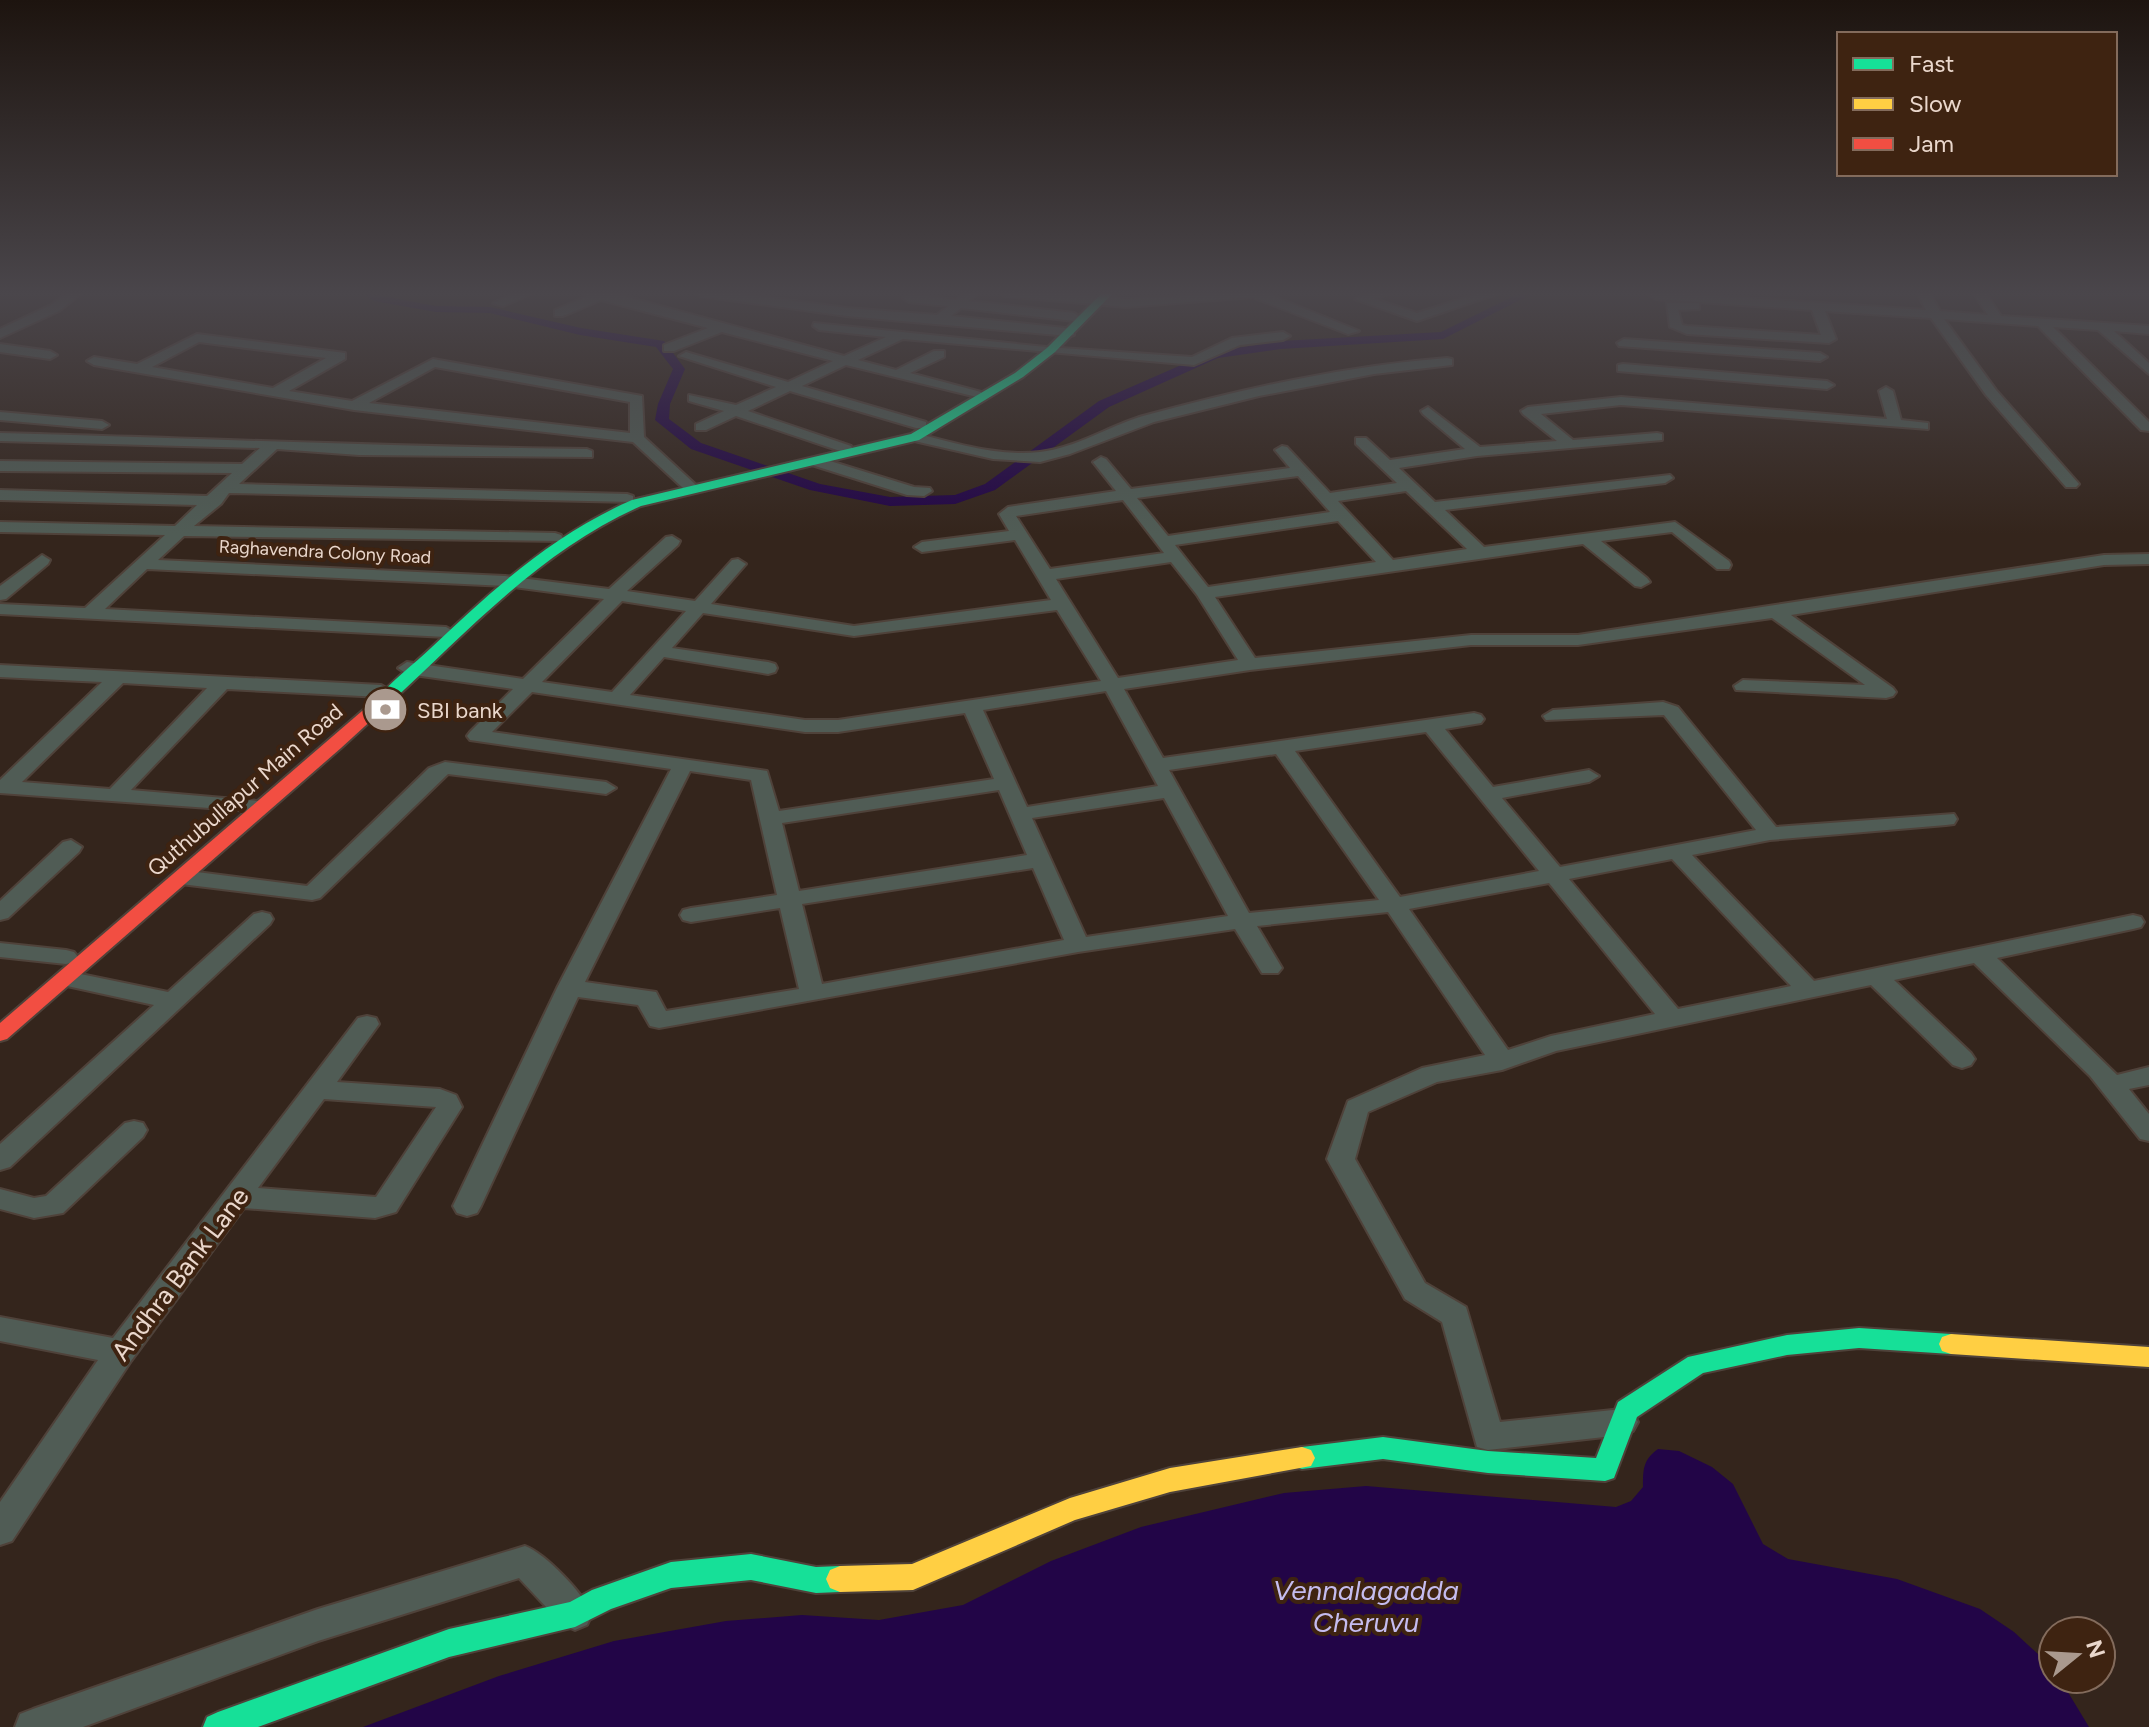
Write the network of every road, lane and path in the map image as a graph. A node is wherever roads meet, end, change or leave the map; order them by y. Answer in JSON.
{"nodes":[{"id":1,"x":166,"y":373,"type":"edge"},
{"id":2,"x":311,"y":373,"type":"edge"},
{"id":3,"x":415,"y":373,"type":"edge"},
{"id":4,"x":487,"y":373,"type":"edge"},
{"id":5,"x":742,"y":373,"type":"edge"},
{"id":6,"x":821,"y":373,"type":"edge"},
{"id":7,"x":893,"y":373,"type":"edge"},
{"id":8,"x":906,"y":373,"type":"edge"},
{"id":9,"x":1011,"y":373,"type":"edge"},
{"id":10,"x":1022,"y":373,"type":"edge"},
{"id":11,"x":1369,"y":373,"type":"edge"},
{"id":12,"x":1623,"y":373,"type":"edge"},
{"id":13,"x":1976,"y":373,"type":"edge"},
{"id":14,"x":2092,"y":373,"type":"edge"},
{"id":15,"x":902,"y":375,"type":"junction"},
{"id":16,"x":1622,"y":385,"type":"junction"},
{"id":17,"x":1827,"y":385,"type":"dead end"},
{"id":18,"x":788,"y":386,"type":"junction"},
{"id":19,"x":880,"y":388,"type":"dead end"},
{"id":20,"x":1886,"y":391,"type":"dead end"},
{"id":21,"x":276,"y":392,"type":"junction"},
{"id":22,"x":976,"y":395,"type":"junction"},
{"id":23,"x":694,"y":398,"type":"dead end"},
{"id":24,"x":37,"y":403,"type":"dead end"},
{"id":25,"x":354,"y":406,"type":"junction"},
{"id":26,"x":736,"y":411,"type":"junction"},
{"id":27,"x":1428,"y":411,"type":"dead end"},
{"id":28,"x":4,"y":420,"type":"edge"},
{"id":29,"x":1895,"y":423,"type":"junction"},
{"id":30,"x":1923,"y":426,"type":"dead end"},
{"id":31,"x":701,"y":427,"type":"dead end"},
{"id":32,"x":2146,"y":427,"type":"dead end"},
{"id":33,"x":918,"y":431,"type":"junction"},
{"id":34,"x":0,"y":437,"type":"edge"},
{"id":35,"x":1657,"y":437,"type":"dead end"},
{"id":36,"x":637,"y":438,"type":"junction"},
{"id":37,"x":1361,"y":441,"type":"dead end"},
{"id":38,"x":266,"y":443,"type":"junction"},
{"id":39,"x":1571,"y":445,"type":"junction"},
{"id":40,"x":846,"y":449,"type":"junction"},
{"id":41,"x":1282,"y":450,"type":"dead end"},
{"id":42,"x":1477,"y":452,"type":"junction"},
{"id":43,"x":587,"y":454,"type":"dead end"},
{"id":44,"x":809,"y":461,"type":"junction"},
{"id":45,"x":1101,"y":462,"type":"dead end"},
{"id":46,"x":1387,"y":465,"type":"junction"},
{"id":47,"x":0,"y":466,"type":"edge"},
{"id":48,"x":245,"y":469,"type":"junction"},
{"id":49,"x":1301,"y":471,"type":"junction"},
{"id":50,"x":1665,"y":478,"type":"dead end"},
{"id":51,"x":724,"y":480,"type":"junction"},
{"id":52,"x":2071,"y":484,"type":"dead end"},
{"id":53,"x":688,"y":485,"type":"junction"},
{"id":54,"x":1409,"y":486,"type":"junction"},
{"id":55,"x":228,"y":488,"type":"junction"},
{"id":56,"x":924,"y":491,"type":"dead end"},
{"id":57,"x":0,"y":495,"type":"edge"},
{"id":58,"x":1127,"y":495,"type":"junction"},
{"id":59,"x":1326,"y":498,"type":"junction"},
{"id":60,"x":627,"y":499,"type":"junction"},
{"id":61,"x":215,"y":501,"type":"junction"},
{"id":62,"x":1432,"y":507,"type":"junction"},
{"id":63,"x":1343,"y":515,"type":"junction"},
{"id":64,"x":0,"y":527,"type":"edge"},
{"id":65,"x":178,"y":532,"type":"junction"},
{"id":66,"x":1021,"y":534,"type":"junction"},
{"id":67,"x":555,"y":538,"type":"junction"},
{"id":68,"x":1589,"y":540,"type":"junction"},
{"id":69,"x":672,"y":541,"type":"dead end"},
{"id":70,"x":1162,"y":542,"type":"junction"},
{"id":71,"x":922,"y":547,"type":"dead end"},
{"id":72,"x":2149,"y":548,"type":"edge"},
{"id":73,"x":1480,"y":552,"type":"junction"},
{"id":74,"x":1173,"y":557,"type":"junction"},
{"id":75,"x":2149,"y":559,"type":"edge"},
{"id":76,"x":42,"y":560,"type":"dead end"},
{"id":77,"x":143,"y":564,"type":"junction"},
{"id":78,"x":738,"y":564,"type":"dead end"},
{"id":79,"x":1723,"y":565,"type":"dead end"},
{"id":80,"x":1389,"y":566,"type":"junction"},
{"id":81,"x":1047,"y":575,"type":"junction"},
{"id":82,"x":509,"y":582,"type":"junction"},
{"id":83,"x":1641,"y":582,"type":"dead end"},
{"id":84,"x":1204,"y":593,"type":"junction"},
{"id":85,"x":0,"y":595,"type":"edge"},
{"id":86,"x":615,"y":595,"type":"junction"},
{"id":87,"x":1063,"y":604,"type":"junction"},
{"id":88,"x":697,"y":608,"type":"junction"},
{"id":89,"x":0,"y":609,"type":"edge"},
{"id":90,"x":1773,"y":610,"type":"junction"},
{"id":91,"x":88,"y":615,"type":"junction"},
{"id":92,"x":446,"y":632,"type":"junction"},
{"id":93,"x":1476,"y":635,"type":"junction"},
{"id":94,"x":659,"y":651,"type":"junction"},
{"id":95,"x":1248,"y":661,"type":"junction"},
{"id":96,"x":768,"y":668,"type":"dead end"},
{"id":97,"x":413,"y":669,"type":"junction"},
{"id":98,"x":5,"y":676,"type":"edge"},
{"id":99,"x":118,"y":677,"type":"junction"},
{"id":100,"x":1110,"y":680,"type":"junction"},
{"id":101,"x":222,"y":683,"type":"junction"},
{"id":102,"x":528,"y":684,"type":"junction"},
{"id":103,"x":1743,"y":686,"type":"dead end"},
{"id":104,"x":381,"y":691,"type":"junction"},
{"id":105,"x":617,"y":698,"type":"junction"},
{"id":106,"x":971,"y":704,"type":"junction"},
{"id":107,"x":1553,"y":716,"type":"dead end"},
{"id":108,"x":1474,"y":719,"type":"dead end"},
{"id":109,"x":805,"y":726,"type":"junction"},
{"id":110,"x":1432,"y":726,"type":"junction"},
{"id":111,"x":1282,"y":748,"type":"junction"},
{"id":112,"x":683,"y":765,"type":"junction"},
{"id":113,"x":1159,"y":765,"type":"junction"},
{"id":114,"x":1589,"y":776,"type":"dead end"},
{"id":115,"x":1006,"y":783,"type":"junction"},
{"id":116,"x":2,"y":787,"type":"edge"},
{"id":117,"x":606,"y":788,"type":"dead end"},
{"id":118,"x":1172,"y":790,"type":"junction"},
{"id":119,"x":116,"y":794,"type":"junction"},
{"id":120,"x":1489,"y":794,"type":"junction"},
{"id":121,"x":251,"y":805,"type":"junction"},
{"id":122,"x":1020,"y":814,"type":"junction"},
{"id":123,"x":770,"y":819,"type":"junction"},
{"id":124,"x":1946,"y":819,"type":"dead end"},
{"id":125,"x":1770,"y":834,"type":"junction"},
{"id":126,"x":71,"y":847,"type":"dead end"},
{"id":127,"x":1677,"y":852,"type":"junction"},
{"id":128,"x":1040,"y":860,"type":"junction"},
{"id":129,"x":1556,"y":876,"type":"junction"},
{"id":130,"x":181,"y":877,"type":"junction"},
{"id":131,"x":789,"y":900,"type":"junction"},
{"id":132,"x":1394,"y":905,"type":"junction"},
{"id":133,"x":0,"y":913,"type":"edge"},
{"id":134,"x":691,"y":915,"type":"dead end"},
{"id":135,"x":262,"y":919,"type":"dead end"},
{"id":136,"x":1242,"y":921,"type":"junction"},
{"id":137,"x":2133,"y":922,"type":"dead end"},
{"id":138,"x":1078,"y":945,"type":"junction"},
{"id":139,"x":0,"y":950,"type":"edge"},
{"id":140,"x":1980,"y":955,"type":"junction"},
{"id":141,"x":66,"y":968,"type":"junction"},
{"id":142,"x":1270,"y":968,"type":"dead end"},
{"id":143,"x":1876,"y":976,"type":"junction"},
{"id":144,"x":569,"y":988,"type":"junction"},
{"id":145,"x":1809,"y":990,"type":"junction"},
{"id":146,"x":812,"y":993,"type":"junction"},
{"id":147,"x":172,"y":1001,"type":"junction"},
{"id":148,"x":0,"y":1014,"type":"edge"},
{"id":149,"x":1672,"y":1018,"type":"junction"},
{"id":150,"x":367,"y":1024,"type":"dead end"},
{"id":151,"x":0,"y":1034,"type":"edge"},
{"id":152,"x":1962,"y":1059,"type":"dead end"},
{"id":153,"x":1502,"y":1061,"type":"junction"},
{"id":154,"x":2149,"y":1076,"type":"edge"},
{"id":155,"x":2110,"y":1085,"type":"junction"},
{"id":156,"x":318,"y":1090,"type":"junction"},
{"id":157,"x":134,"y":1130,"type":"dead end"},
{"id":158,"x":2149,"y":1132,"type":"edge"},
{"id":159,"x":0,"y":1160,"type":"edge"},
{"id":160,"x":237,"y":1197,"type":"junction"},
{"id":161,"x":0,"y":1199,"type":"edge"},
{"id":162,"x":467,"y":1206,"type":"dead end"},
{"id":163,"x":0,"y":1329,"type":"edge"},
{"id":164,"x":120,"y":1352,"type":"junction"},
{"id":165,"x":2149,"y":1357,"type":"edge"},
{"id":166,"x":1622,"y":1422,"type":"junction"},
{"id":167,"x":0,"y":1530,"type":"edge"},
{"id":168,"x":575,"y":1614,"type":"junction"},
{"id":169,"x":92,"y":1716,"type":"edge"},
{"id":170,"x":33,"y":1727,"type":"edge"},
{"id":171,"x":218,"y":1727,"type":"edge"}],
"edges":[{"from":1,"to":21,"type":"street"},
{"from":2,"to":21,"type":"street"},
{"from":3,"to":25,"type":"street"},
{"from":4,"to":36,"type":"street"},
{"from":5,"to":18,"type":"street"},
{"from":6,"to":18,"type":"street"},
{"from":7,"to":15,"type":"street"},
{"from":8,"to":15,"type":"street"},
{"from":9,"to":22,"type":"main road","name":"Quthubullapur Main Road"},
{"from":10,"to":33,"type":"main road","name":"Quthubullapur Main Road"},
{"from":11,"to":33,"type":"street"},
{"from":12,"to":16,"type":"street"},
{"from":13,"to":52,"type":"street"},
{"from":14,"to":32,"type":"street"},
{"from":15,"to":19,"type":"street"},
{"from":15,"to":22,"type":"street"},
{"from":16,"to":17,"type":"street"},
{"from":16,"to":29,"type":"street"},
{"from":16,"to":39,"type":"street"},
{"from":18,"to":26,"type":"street"},
{"from":18,"to":33,"type":"street"},
{"from":20,"to":29,"type":"street"},
{"from":21,"to":25,"type":"street"},
{"from":22,"to":33,"type":"main road","name":"Quthubullapur Main Road"},
{"from":23,"to":26,"type":"street"},
{"from":24,"to":28,"type":"street"},
{"from":25,"to":36,"type":"street"},
{"from":26,"to":31,"type":"street"},
{"from":26,"to":40,"type":"street"},
{"from":27,"to":42,"type":"street"},
{"from":28,"to":38,"type":"street"},
{"from":29,"to":30,"type":"street"},
{"from":33,"to":40,"type":"main road","name":"Quthubullapur Main Road"},
{"from":33,"to":44,"type":"main road","name":"Quthubullapur Main Road"},
{"from":34,"to":38,"type":"street"},
{"from":35,"to":39,"type":"street"},
{"from":36,"to":53,"type":"street"},
{"from":37,"to":46,"type":"street"},
{"from":38,"to":43,"type":"street"},
{"from":38,"to":48,"type":"street"},
{"from":39,"to":42,"type":"street"},
{"from":40,"to":44,"type":"main road","name":"Quthubullapur Main Road"},
{"from":41,"to":49,"type":"street"},
{"from":42,"to":46,"type":"street"},
{"from":44,"to":51,"type":"main road","name":"Quthubullapur Main Road"},
{"from":44,"to":56,"type":"street"},
{"from":45,"to":58,"type":"street"},
{"from":46,"to":54,"type":"street"},
{"from":47,"to":48,"type":"street"},
{"from":48,"to":55,"type":"street"},
{"from":49,"to":58,"type":"street"},
{"from":49,"to":59,"type":"street"},
{"from":50,"to":62,"type":"street"},
{"from":51,"to":53,"type":"main road","name":"Quthubullapur Main Road"},
{"from":51,"to":82,"type":"main road","name":"Quthubullapur Main Road"},
{"from":53,"to":60,"type":"main road","name":"Quthubullapur Main Road"},
{"from":54,"to":59,"type":"street"},
{"from":54,"to":62,"type":"street"},
{"from":55,"to":60,"type":"street"},
{"from":55,"to":61,"type":"street"},
{"from":57,"to":61,"type":"street"},
{"from":58,"to":66,"type":"street"},
{"from":58,"to":70,"type":"street"},
{"from":59,"to":63,"type":"street"},
{"from":60,"to":67,"type":"main road","name":"Quthubullapur Main Road"},
{"from":61,"to":65,"type":"street"},
{"from":62,"to":73,"type":"street"},
{"from":63,"to":70,"type":"street"},
{"from":63,"to":80,"type":"street"},
{"from":64,"to":65,"type":"street"},
{"from":65,"to":67,"type":"street"},
{"from":65,"to":77,"type":"street"},
{"from":66,"to":71,"type":"street"},
{"from":66,"to":81,"type":"street"},
{"from":67,"to":82,"type":"main road","name":"Quthubullapur Main Road"},
{"from":68,"to":73,"type":"street"},
{"from":68,"to":79,"type":"street"},
{"from":68,"to":83,"type":"street"},
{"from":69,"to":86,"type":"street"},
{"from":70,"to":74,"type":"street"},
{"from":72,"to":93,"type":"street"},
{"from":73,"to":80,"type":"street"},
{"from":74,"to":81,"type":"street"},
{"from":74,"to":84,"type":"street"},
{"from":75,"to":90,"type":"street"},
{"from":76,"to":85,"type":"street"},
{"from":77,"to":82,"type":"street","name":"Raghavendra Colony Road"},
{"from":77,"to":91,"type":"street"},
{"from":78,"to":88,"type":"street"},
{"from":80,"to":84,"type":"street"},
{"from":81,"to":87,"type":"street"},
{"from":82,"to":86,"type":"street","name":"Raghavendra Colony Road"},
{"from":82,"to":92,"type":"main road","name":"Quthubullapur Main Road"},
{"from":82,"to":97,"type":"main road","name":"Quthubullapur Main Road"},
{"from":84,"to":95,"type":"street"},
{"from":86,"to":88,"type":"street","name":"Raghavendra Colony Road"},
{"from":86,"to":102,"type":"street"},
{"from":87,"to":88,"type":"street","name":"Raghavendra Colony Road"},
{"from":87,"to":100,"type":"street"},
{"from":88,"to":94,"type":"street"},
{"from":89,"to":91,"type":"street"},
{"from":90,"to":93,"type":"street"},
{"from":90,"to":103,"type":"street"},
{"from":91,"to":92,"type":"street"},
{"from":92,"to":97,"type":"main road","name":"Quthubullapur Main Road"},
{"from":93,"to":95,"type":"street"},
{"from":94,"to":96,"type":"street"},
{"from":94,"to":105,"type":"street"},
{"from":95,"to":100,"type":"street"},
{"from":97,"to":102,"type":"street"},
{"from":97,"to":104,"type":"main road","name":"Quthubullapur Main Road"},
{"from":97,"to":130,"type":"main road","name":"Quthubullapur Main Road"},
{"from":98,"to":99,"type":"street"},
{"from":99,"to":101,"type":"street"},
{"from":99,"to":116,"type":"street"},
{"from":100,"to":106,"type":"street"},
{"from":100,"to":109,"type":"street"},
{"from":100,"to":113,"type":"street"},
{"from":101,"to":104,"type":"street"},
{"from":101,"to":119,"type":"street"},
{"from":102,"to":105,"type":"street"},
{"from":102,"to":112,"type":"street"},
{"from":104,"to":121,"type":"main road","name":"Quthubullapur Main Road"},
{"from":105,"to":109,"type":"street"},
{"from":106,"to":109,"type":"street"},
{"from":106,"to":115,"type":"street"},
{"from":107,"to":125,"type":"street"},
{"from":108,"to":110,"type":"street"},
{"from":110,"to":111,"type":"street"},
{"from":110,"to":120,"type":"street"},
{"from":111,"to":113,"type":"street"},
{"from":111,"to":132,"type":"street"},
{"from":112,"to":123,"type":"street"},
{"from":112,"to":144,"type":"street"},
{"from":113,"to":118,"type":"street"},
{"from":114,"to":120,"type":"street"},
{"from":115,"to":122,"type":"street"},
{"from":115,"to":123,"type":"street"},
{"from":116,"to":119,"type":"street"},
{"from":117,"to":130,"type":"street"},
{"from":118,"to":122,"type":"street"},
{"from":118,"to":136,"type":"street"},
{"from":119,"to":121,"type":"street"},
{"from":120,"to":129,"type":"street"},
{"from":121,"to":141,"type":"main road","name":"Quthubullapur Main Road"},
{"from":122,"to":128,"type":"street"},
{"from":123,"to":131,"type":"street"},
{"from":124,"to":125,"type":"street"},
{"from":125,"to":127,"type":"street"},
{"from":126,"to":133,"type":"street"},
{"from":127,"to":129,"type":"street"},
{"from":127,"to":145,"type":"street"},
{"from":128,"to":131,"type":"street"},
{"from":128,"to":138,"type":"street"},
{"from":129,"to":132,"type":"street"},
{"from":129,"to":149,"type":"street"},
{"from":130,"to":141,"type":"main road","name":"Quthubullapur Main Road"},
{"from":131,"to":134,"type":"street"},
{"from":131,"to":146,"type":"street"},
{"from":132,"to":136,"type":"street"},
{"from":132,"to":153,"type":"street"},
{"from":135,"to":147,"type":"street"},
{"from":136,"to":138,"type":"street"},
{"from":136,"to":142,"type":"street"},
{"from":137,"to":140,"type":"street"},
{"from":138,"to":146,"type":"street"},
{"from":139,"to":141,"type":"street"},
{"from":140,"to":143,"type":"street"},
{"from":140,"to":155,"type":"street"},
{"from":141,"to":147,"type":"street"},
{"from":141,"to":148,"type":"main road","name":"Quthubullapur Main Road"},
{"from":141,"to":151,"type":"main road","name":"Quthubullapur Main Road"},
{"from":143,"to":145,"type":"street"},
{"from":143,"to":152,"type":"street"},
{"from":144,"to":146,"type":"street"},
{"from":144,"to":162,"type":"street"},
{"from":145,"to":149,"type":"street"},
{"from":147,"to":159,"type":"street"},
{"from":149,"to":153,"type":"street"},
{"from":150,"to":156,"type":"street","name":"Andhra Bank Lane"},
{"from":153,"to":166,"type":"street"},
{"from":154,"to":155,"type":"street"},
{"from":155,"to":158,"type":"street"},
{"from":156,"to":160,"type":"street","name":"Andhra Bank Lane"},
{"from":156,"to":160,"type":"street"},
{"from":157,"to":161,"type":"street"},
{"from":160,"to":164,"type":"street","name":"Andhra Bank Lane"},
{"from":163,"to":164,"type":"street"},
{"from":164,"to":167,"type":"street","name":"Andhra Bank Lane"},
{"from":165,"to":166,"type":"main road"},
{"from":166,"to":168,"type":"main road"},
{"from":168,"to":169,"type":"street"},
{"from":168,"to":171,"type":"main road"},
{"from":169,"to":170,"type":"street"}]}
